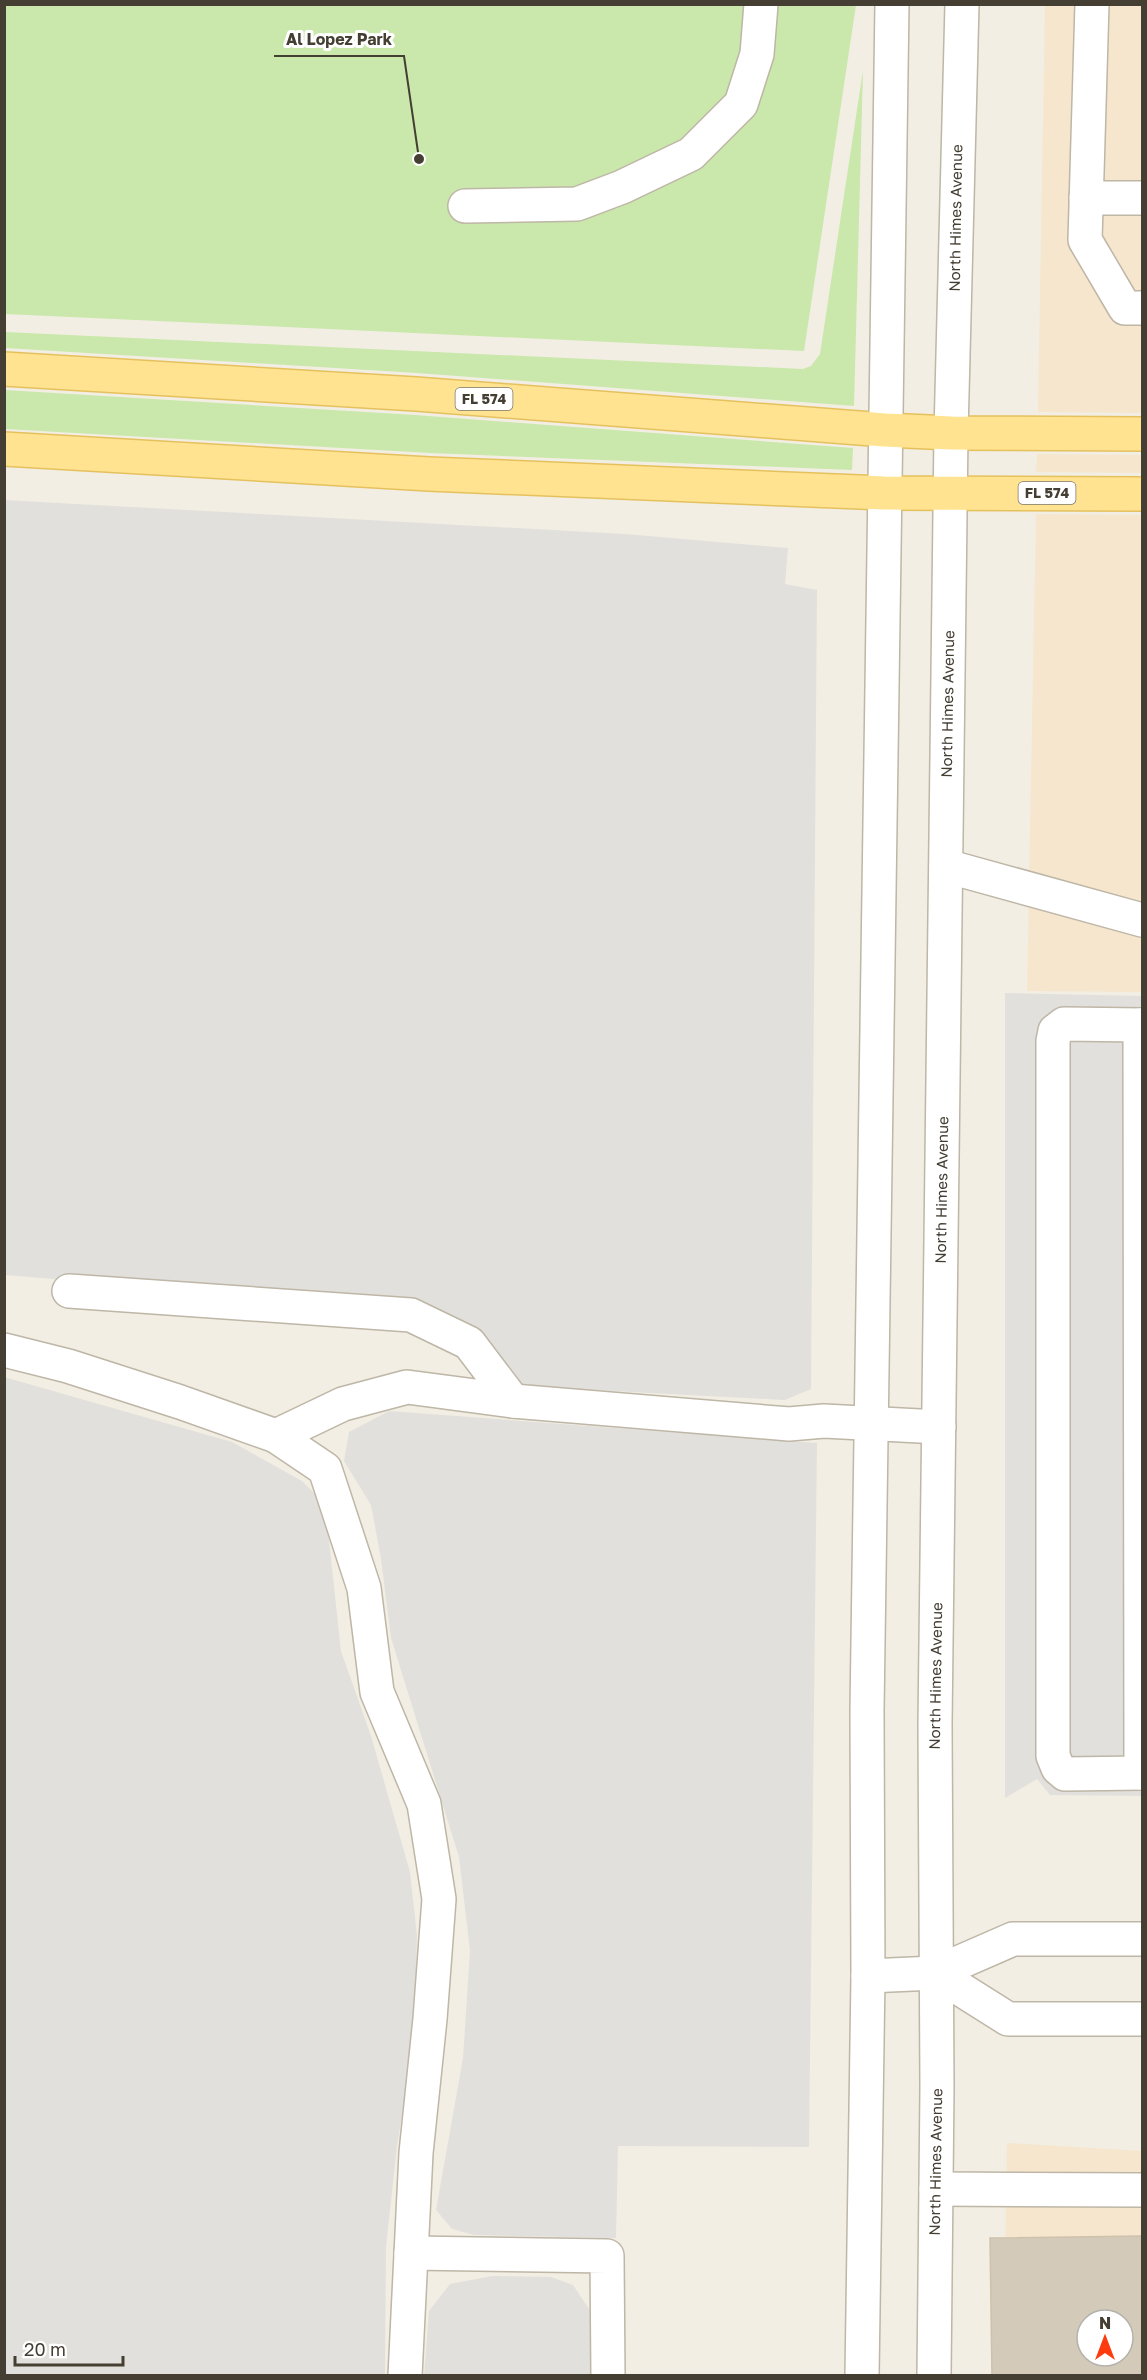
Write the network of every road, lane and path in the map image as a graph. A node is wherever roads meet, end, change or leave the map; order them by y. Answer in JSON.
{"nodes":[{"id":1,"x":760,"y":4,"type":"edge"},
{"id":2,"x":892,"y":4,"type":"edge"},
{"id":3,"x":962,"y":4,"type":"edge"},
{"id":4,"x":1092,"y":4,"type":"edge"},
{"id":5,"x":1086,"y":198,"type":"junction"},
{"id":6,"x":1143,"y":198,"type":"edge"},
{"id":7,"x":465,"y":206,"type":"dead end"},
{"id":8,"x":1143,"y":308,"type":"edge"},
{"id":9,"x":4,"y":369,"type":"edge"},
{"id":10,"x":885,"y":430,"type":"junction"},
{"id":11,"x":951,"y":433,"type":"junction"},
{"id":12,"x":1143,"y":434,"type":"edge"},
{"id":13,"x":4,"y":449,"type":"edge"},
{"id":14,"x":951,"y":492,"type":"junction"},
{"id":15,"x":884,"y":493,"type":"junction"},
{"id":16,"x":1143,"y":494,"type":"edge"},
{"id":17,"x":946,"y":866,"type":"junction"},
{"id":18,"x":1143,"y":920,"type":"edge"},
{"id":19,"x":1141,"y":1025,"type":"edge"},
{"id":20,"x":69,"y":1291,"type":"dead end"},
{"id":21,"x":4,"y":1350,"type":"edge"},
{"id":22,"x":513,"y":1401,"type":"junction"},
{"id":23,"x":871,"y":1423,"type":"junction"},
{"id":24,"x":939,"y":1427,"type":"junction"},
{"id":25,"x":276,"y":1436,"type":"junction"},
{"id":26,"x":1142,"y":1773,"type":"edge"},
{"id":27,"x":1143,"y":1939,"type":"edge"},
{"id":28,"x":935,"y":1973,"type":"junction"},
{"id":29,"x":868,"y":1976,"type":"junction"},
{"id":30,"x":1143,"y":2019,"type":"edge"},
{"id":31,"x":936,"y":2189,"type":"junction"},
{"id":32,"x":1143,"y":2190,"type":"edge"},
{"id":33,"x":411,"y":2253,"type":"junction"},
{"id":34,"x":405,"y":2376,"type":"edge"},
{"id":35,"x":608,"y":2376,"type":"edge"},
{"id":36,"x":862,"y":2376,"type":"edge"},
{"id":37,"x":934,"y":2376,"type":"edge"}],
"edges":[{"from":1,"to":7,"type":"street"},
{"from":2,"to":10,"type":"street"},
{"from":3,"to":11,"type":"street","name":"North Himes Avenue"},
{"from":4,"to":5,"type":"street"},
{"from":5,"to":6,"type":"street"},
{"from":5,"to":8,"type":"street"},
{"from":9,"to":10,"type":"main road","number":"FL 574"},
{"from":10,"to":11,"type":"main road","number":"FL 574"},
{"from":10,"to":15,"type":"street"},
{"from":11,"to":12,"type":"main road","number":"FL 574"},
{"from":11,"to":14,"type":"street","name":"North Himes Avenue"},
{"from":13,"to":15,"type":"main road","number":"FL 574"},
{"from":14,"to":15,"type":"main road","number":"FL 574"},
{"from":14,"to":16,"type":"main road","number":"FL 574"},
{"from":14,"to":17,"type":"street","name":"North Himes Avenue"},
{"from":15,"to":23,"type":"street"},
{"from":17,"to":18,"type":"street"},
{"from":17,"to":24,"type":"street","name":"North Himes Avenue"},
{"from":19,"to":26,"type":"street"},
{"from":19,"to":26,"type":"street"},
{"from":20,"to":22,"type":"street"},
{"from":21,"to":25,"type":"street"},
{"from":22,"to":23,"type":"street"},
{"from":22,"to":25,"type":"street"},
{"from":23,"to":24,"type":"street"},
{"from":23,"to":29,"type":"street"},
{"from":24,"to":28,"type":"street","name":"North Himes Avenue"},
{"from":25,"to":33,"type":"street"},
{"from":27,"to":28,"type":"street"},
{"from":28,"to":29,"type":"street"},
{"from":28,"to":30,"type":"street"},
{"from":28,"to":31,"type":"street","name":"North Himes Avenue"},
{"from":29,"to":36,"type":"street"},
{"from":31,"to":32,"type":"street"},
{"from":31,"to":37,"type":"street","name":"North Himes Avenue"},
{"from":33,"to":34,"type":"street"},
{"from":33,"to":35,"type":"street"}]}
